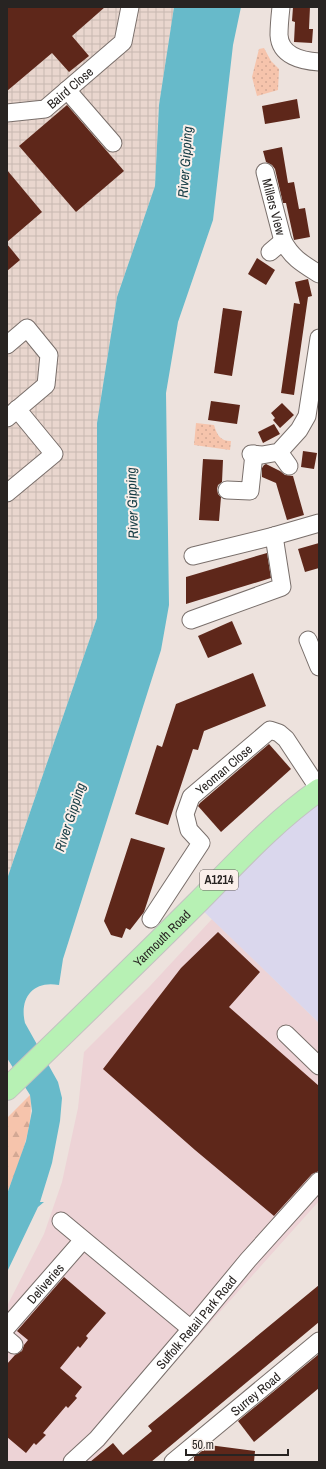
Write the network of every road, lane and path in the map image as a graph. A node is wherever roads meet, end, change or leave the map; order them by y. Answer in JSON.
{"nodes":[{"id":1,"x":130,"y":7,"type":"edge"},
{"id":2,"x":281,"y":7,"type":"edge"},
{"id":3,"x":319,"y":62,"type":"edge"},
{"id":4,"x":67,"y":90,"type":"junction"},
{"id":5,"x":7,"y":113,"type":"edge"},
{"id":6,"x":113,"y":144,"type":"dead end"},
{"id":7,"x":265,"y":172,"type":"dead end"},
{"id":8,"x":319,"y":274,"type":"edge"},
{"id":9,"x":319,"y":338,"type":"edge"},
{"id":10,"x":7,"y":345,"type":"edge"},
{"id":11,"x":12,"y":414,"type":"edge"},
{"id":12,"x":226,"y":490,"type":"dead end"},
{"id":13,"x":7,"y":493,"type":"edge"},
{"id":14,"x":319,"y":523,"type":"edge"},
{"id":15,"x":274,"y":536,"type":"junction"},
{"id":16,"x":192,"y":556,"type":"dead end"},
{"id":17,"x":191,"y":620,"type":"dead end"},
{"id":18,"x":308,"y":640,"type":"dead end"},
{"id":19,"x":319,"y":667,"type":"edge"},
{"id":20,"x":319,"y":790,"type":"edge"},
{"id":21,"x":151,"y":919,"type":"dead end"},
{"id":22,"x":286,"y":1034,"type":"dead end"},
{"id":23,"x":319,"y":1066,"type":"edge"},
{"id":24,"x":10,"y":1086,"type":"edge"},
{"id":25,"x":319,"y":1181,"type":"edge"},
{"id":26,"x":61,"y":1221,"type":"dead end"},
{"id":27,"x":83,"y":1240,"type":"junction"},
{"id":28,"x":7,"y":1328,"type":"edge"},
{"id":29,"x":191,"y":1329,"type":"junction"},
{"id":30,"x":319,"y":1341,"type":"edge"},
{"id":31,"x":72,"y":1462,"type":"edge"},
{"id":32,"x":173,"y":1462,"type":"edge"}],
"edges":[{"from":1,"to":4,"type":"street","name":"Baird Close"},
{"from":2,"to":3,"type":"street"},
{"from":4,"to":5,"type":"street","name":"Baird Close"},
{"from":4,"to":6,"type":"street"},
{"from":7,"to":8,"type":"street","name":"Millers View"},
{"from":9,"to":12,"type":"street"},
{"from":10,"to":11,"type":"street"},
{"from":11,"to":13,"type":"street"},
{"from":14,"to":15,"type":"street"},
{"from":15,"to":16,"type":"street"},
{"from":15,"to":17,"type":"street"},
{"from":18,"to":19,"type":"street"},
{"from":20,"to":21,"type":"street","name":"Yeoman Close"},
{"from":20,"to":24,"type":"main road","name":"Yarmouth Road","number":"A1214"},
{"from":22,"to":23,"type":"street"},
{"from":25,"to":29,"type":"street","name":"Suffolk Retail Park Road"},
{"from":26,"to":27,"type":"street"},
{"from":27,"to":28,"type":"street","name":"Deliveries"},
{"from":27,"to":29,"type":"street"},
{"from":29,"to":31,"type":"street","name":"Suffolk Retail Park Road"},
{"from":30,"to":32,"type":"street","name":"Surrey Road"}]}
